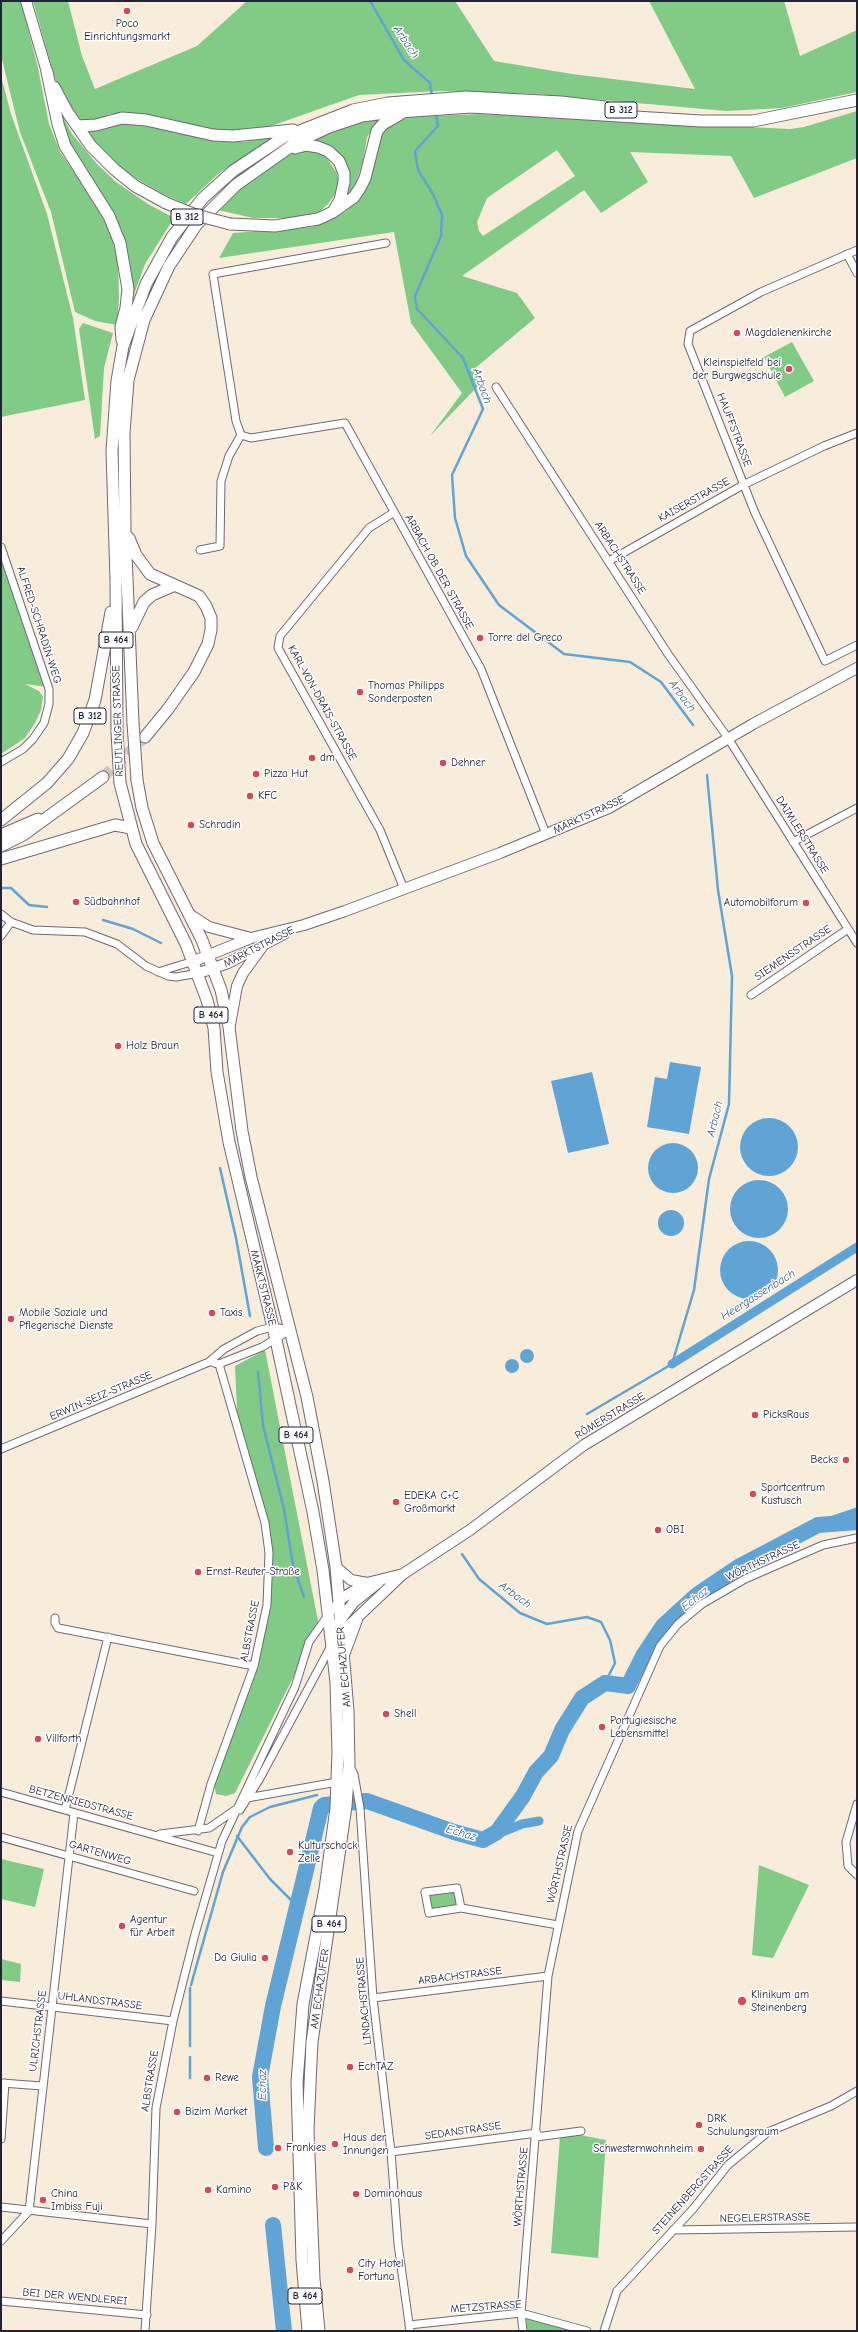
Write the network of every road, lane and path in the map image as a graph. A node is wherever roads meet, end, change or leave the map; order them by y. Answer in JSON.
{"nodes":[{"id":1,"x":26,"y":1,"type":"edge"},
{"id":2,"x":47,"y":72,"type":"junction"},
{"id":3,"x":857,"y":100,"type":"edge"},
{"id":4,"x":408,"y":111,"type":"junction"},
{"id":5,"x":777,"y":115,"type":"junction"},
{"id":6,"x":76,"y":126,"type":"junction"},
{"id":7,"x":301,"y":129,"type":"junction"},
{"id":8,"x":283,"y":152,"type":"junction"},
{"id":9,"x":333,"y":212,"type":"junction"},
{"id":10,"x":386,"y":243,"type":"dead end"},
{"id":11,"x":857,"y":250,"type":"edge"},
{"id":12,"x":847,"y":254,"type":"junction"},
{"id":13,"x":857,"y":273,"type":"edge"},
{"id":14,"x":123,"y":346,"type":"junction"},
{"id":15,"x":496,"y":387,"type":"dead end"},
{"id":16,"x":857,"y":433,"type":"edge"},
{"id":17,"x":241,"y":435,"type":"junction"},
{"id":18,"x":743,"y":485,"type":"junction"},
{"id":19,"x":393,"y":513,"type":"junction"},
{"id":20,"x":125,"y":530,"type":"junction"},
{"id":21,"x":1,"y":547,"type":"edge"},
{"id":22,"x":200,"y":550,"type":"dead end"},
{"id":23,"x":609,"y":561,"type":"junction"},
{"id":24,"x":116,"y":580,"type":"junction"},
{"id":25,"x":175,"y":585,"type":"junction"},
{"id":26,"x":130,"y":632,"type":"junction"},
{"id":27,"x":857,"y":645,"type":"edge"},
{"id":28,"x":857,"y":668,"type":"edge"},
{"id":29,"x":145,"y":737,"type":"tunnel mouth"},
{"id":30,"x":728,"y":738,"type":"junction"},
{"id":31,"x":1,"y":762,"type":"edge"},
{"id":32,"x":103,"y":777,"type":"tunnel mouth"},
{"id":33,"x":857,"y":808,"type":"edge"},
{"id":34,"x":55,"y":812,"type":"junction"},
{"id":35,"x":1,"y":820,"type":"edge"},
{"id":36,"x":131,"y":828,"type":"junction"},
{"id":37,"x":546,"y":834,"type":"junction"},
{"id":38,"x":1,"y":835,"type":"edge"},
{"id":39,"x":793,"y":842,"type":"junction"},
{"id":40,"x":1,"y":846,"type":"edge"},
{"id":41,"x":1,"y":859,"type":"edge"},
{"id":42,"x":404,"y":889,"type":"junction"},
{"id":43,"x":1,"y":914,"type":"edge"},
{"id":44,"x":189,"y":914,"type":"junction"},
{"id":45,"x":11,"y":922,"type":"junction"},
{"id":46,"x":304,"y":925,"type":"junction"},
{"id":47,"x":848,"y":929,"type":"junction"},
{"id":48,"x":1,"y":936,"type":"edge"},
{"id":49,"x":251,"y":938,"type":"junction"},
{"id":50,"x":266,"y":943,"type":"junction"},
{"id":51,"x":857,"y":943,"type":"edge"},
{"id":52,"x":209,"y":956,"type":"junction"},
{"id":53,"x":194,"y":961,"type":"junction"},
{"id":54,"x":214,"y":969,"type":"junction"},
{"id":55,"x":158,"y":972,"type":"junction"},
{"id":56,"x":199,"y":973,"type":"junction"},
{"id":57,"x":751,"y":995,"type":"dead end"},
{"id":58,"x":229,"y":1027,"type":"junction"},
{"id":59,"x":857,"y":1280,"type":"edge"},
{"id":60,"x":273,"y":1327,"type":"junction"},
{"id":61,"x":290,"y":1330,"type":"junction"},
{"id":62,"x":276,"y":1340,"type":"junction"},
{"id":63,"x":209,"y":1362,"type":"junction"},
{"id":64,"x":219,"y":1364,"type":"junction"},
{"id":65,"x":1,"y":1449,"type":"edge"},
{"id":66,"x":857,"y":1538,"type":"edge"},
{"id":67,"x":336,"y":1567,"type":"junction"},
{"id":68,"x":403,"y":1574,"type":"junction"},
{"id":69,"x":382,"y":1580,"type":"junction"},
{"id":70,"x":367,"y":1583,"type":"junction"},
{"id":71,"x":339,"y":1600,"type":"junction"},
{"id":72,"x":358,"y":1616,"type":"junction"},
{"id":73,"x":328,"y":1617,"type":"junction"},
{"id":74,"x":55,"y":1618,"type":"dead end"},
{"id":75,"x":340,"y":1619,"type":"junction"},
{"id":76,"x":108,"y":1637,"type":"junction"},
{"id":77,"x":334,"y":1638,"type":"junction"},
{"id":78,"x":343,"y":1657,"type":"junction"},
{"id":79,"x":254,"y":1666,"type":"junction"},
{"id":80,"x":260,"y":1780,"type":"junction"},
{"id":81,"x":344,"y":1788,"type":"junction"},
{"id":82,"x":1,"y":1792,"type":"edge"},
{"id":83,"x":266,"y":1793,"type":"junction"},
{"id":84,"x":248,"y":1798,"type":"junction"},
{"id":85,"x":857,"y":1804,"type":"edge"},
{"id":86,"x":341,"y":1807,"type":"junction"},
{"id":87,"x":236,"y":1808,"type":"junction"},
{"id":88,"x":65,"y":1810,"type":"junction"},
{"id":89,"x":74,"y":1813,"type":"junction"},
{"id":90,"x":198,"y":1831,"type":"junction"},
{"id":91,"x":155,"y":1834,"type":"junction"},
{"id":92,"x":1,"y":1837,"type":"edge"},
{"id":93,"x":222,"y":1841,"type":"junction"},
{"id":94,"x":218,"y":1853,"type":"junction"},
{"id":95,"x":69,"y":1856,"type":"junction"},
{"id":96,"x":856,"y":1875,"type":"edge"},
{"id":97,"x":194,"y":1891,"type":"dead end"},
{"id":98,"x":461,"y":1908,"type":"junction"},
{"id":99,"x":558,"y":1925,"type":"junction"},
{"id":100,"x":548,"y":1976,"type":"junction"},
{"id":101,"x":374,"y":1998,"type":"junction"},
{"id":102,"x":1,"y":2001,"type":"edge"},
{"id":103,"x":52,"y":2006,"type":"junction"},
{"id":104,"x":173,"y":2021,"type":"junction"},
{"id":105,"x":3,"y":2083,"type":"edge"},
{"id":106,"x":42,"y":2086,"type":"junction"},
{"id":107,"x":857,"y":2091,"type":"edge"},
{"id":108,"x":582,"y":2131,"type":"dead end"},
{"id":109,"x":536,"y":2135,"type":"junction"},
{"id":110,"x":1,"y":2139,"type":"edge"},
{"id":111,"x":391,"y":2152,"type":"junction"},
{"id":112,"x":1,"y":2207,"type":"edge"},
{"id":113,"x":29,"y":2211,"type":"junction"},
{"id":114,"x":152,"y":2224,"type":"junction"},
{"id":115,"x":857,"y":2227,"type":"edge"},
{"id":116,"x":673,"y":2230,"type":"junction"},
{"id":117,"x":1,"y":2241,"type":"edge"},
{"id":118,"x":1,"y":2301,"type":"edge"},
{"id":119,"x":521,"y":2313,"type":"junction"},
{"id":120,"x":147,"y":2315,"type":"junction"},
{"id":121,"x":409,"y":2328,"type":"edge"},
{"id":122,"x":146,"y":2331,"type":"edge"},
{"id":123,"x":308,"y":2331,"type":"edge"},
{"id":124,"x":319,"y":2331,"type":"edge"},
{"id":125,"x":523,"y":2331,"type":"edge"},
{"id":126,"x":587,"y":2331,"type":"edge"},
{"id":127,"x":604,"y":2331,"type":"edge"}],
"edges":[{"from":1,"to":2,"type":"main road"},
{"from":2,"to":6,"type":"main road","number":"B 312"},
{"from":2,"to":14,"type":"main road","number":"B 312"},
{"from":3,"to":5,"type":"main road","number":"B 312"},
{"from":4,"to":5,"type":"main road","number":"B 312"},
{"from":4,"to":8,"type":"main road","number":"B 312"},
{"from":4,"to":9,"type":"main road","number":"B 312"},
{"from":5,"to":7,"type":"main road","number":"B 312"},
{"from":6,"to":7,"type":"main road"},
{"from":6,"to":9,"type":"main road","number":"B 312","bridge":true},
{"from":7,"to":14,"type":"main road","number":"B 312"},
{"from":8,"to":9,"type":"main road","number":"B 312"},
{"from":8,"to":20,"type":"main road","name":"REUTLINGER STRASSE","number":"B 312"},
{"from":10,"to":17,"type":"street"},
{"from":11,"to":12,"type":"street","name":"HAUFFSTRASSE"},
{"from":12,"to":13,"type":"street"},
{"from":12,"to":18,"type":"street","name":"HAUFFSTRASSE"},
{"from":14,"to":24,"type":"main road","name":"REUTLINGER STRASSE","number":"B 312"},
{"from":15,"to":23,"type":"street","name":"ARBACHSTRASSE"},
{"from":16,"to":18,"type":"street","name":"KAISERSTRASSE"},
{"from":17,"to":19,"type":"street","name":"ARBACH OB DER STRASSE"},
{"from":17,"to":22,"type":"street"},
{"from":18,"to":23,"type":"street","name":"KAISERSTRASSE"},
{"from":18,"to":27,"type":"street","name":"HAUFFSTRASSE"},
{"from":19,"to":37,"type":"street","name":"ARBACH OB DER STRASSE"},
{"from":19,"to":42,"type":"street","name":"KARL-VON-DRAIS-STRASSE"},
{"from":20,"to":25,"type":"main road","number":"B 312"},
{"from":20,"to":26,"type":"main road","name":"REUTLINGER STRASSE"},
{"from":21,"to":31,"type":"street","name":"ALFRED-SCHRADIN-WEG"},
{"from":23,"to":30,"type":"street","name":"ARBACHSTRASSE"},
{"from":24,"to":35,"type":"main road","number":"B 312"},
{"from":24,"to":36,"type":"main road","name":"REUTLINGER STRASSE","number":"B 464","bridge":true},
{"from":25,"to":26,"type":"main road"},
{"from":25,"to":29,"type":"main road","number":"B 312"},
{"from":26,"to":44,"type":"main road","name":"REUTLINGER STRASSE","number":"B 464","bridge":true},
{"from":28,"to":30,"type":"main road","name":"MARKTSTRASSE"},
{"from":30,"to":37,"type":"main road","name":"MARKTSTRASSE"},
{"from":30,"to":39,"type":"street","name":"DAIMLERSTRASSE"},
{"from":32,"to":34,"type":"main road"},
{"from":33,"to":39,"type":"street"},
{"from":34,"to":38,"type":"main road"},
{"from":34,"to":40,"type":"main road"},
{"from":36,"to":41,"type":"main road"},
{"from":36,"to":53,"type":"main road","name":"REUTLINGER STRASSE","number":"B 464"},
{"from":37,"to":42,"type":"main road","name":"MARKTSTRASSE"},
{"from":39,"to":47,"type":"street","name":"DAIMLERSTRASSE"},
{"from":42,"to":46,"type":"main road","name":"MARKTSTRASSE"},
{"from":43,"to":45,"type":"street"},
{"from":44,"to":49,"type":"main road"},
{"from":44,"to":52,"type":"main road","name":"REUTLINGER STRASSE","number":"B 464"},
{"from":45,"to":48,"type":"street"},
{"from":45,"to":55,"type":"street"},
{"from":46,"to":49,"type":"main road","name":"MARKTSTRASSE"},
{"from":46,"to":50,"type":"main road","name":"MARKTSTRASSE"},
{"from":47,"to":51,"type":"street","name":"DAIMLERSTRASSE"},
{"from":47,"to":57,"type":"street","name":"SIEMENSSTRASSE"},
{"from":49,"to":52,"type":"main road","name":"MARKTSTRASSE"},
{"from":50,"to":54,"type":"main road","name":"MARKTSTRASSE"},
{"from":50,"to":58,"type":"main road"},
{"from":52,"to":53,"type":"main road"},
{"from":52,"to":54,"type":"main road","name":"MARKTSTRASSE","number":"B 464"},
{"from":53,"to":55,"type":"street"},
{"from":53,"to":56,"type":"main road","name":"MARKTSTRASSE","number":"B 464"},
{"from":54,"to":56,"type":"main road"},
{"from":54,"to":58,"type":"main road","name":"MARKTSTRASSE","number":"B 464"},
{"from":55,"to":56,"type":"street"},
{"from":56,"to":60,"type":"main road","name":"MARKTSTRASSE","number":"B 464"},
{"from":58,"to":61,"type":"main road","name":"MARKTSTRASSE","number":"B 464"},
{"from":59,"to":68,"type":"main road","name":"RÖMERSTRASSE"},
{"from":60,"to":61,"type":"street","name":"ERWIN-SEIZ-STRASSE"},
{"from":60,"to":62,"type":"main road","name":"MARKTSTRASSE","number":"B 464"},
{"from":60,"to":63,"type":"street","name":"ERWIN-SEIZ-STRASSE"},
{"from":61,"to":62,"type":"street"},
{"from":61,"to":67,"type":"main road","name":"MARKTSTRASSE","number":"B 464"},
{"from":62,"to":64,"type":"street"},
{"from":62,"to":73,"type":"main road","name":"MARKTSTRASSE","number":"B 464"},
{"from":63,"to":64,"type":"street"},
{"from":63,"to":65,"type":"street","name":"ERWIN-SEIZ-STRASSE"},
{"from":64,"to":79,"type":"street","name":"ALBSTRASSE"},
{"from":66,"to":99,"type":"street","name":"WÖRTHSTRASSE"},
{"from":67,"to":70,"type":"main road"},
{"from":67,"to":71,"type":"main road","name":"MARKTSTRASSE","number":"B 464"},
{"from":68,"to":69,"type":"main road","name":"RÖMERSTRASSE"},
{"from":68,"to":72,"type":"main road"},
{"from":69,"to":70,"type":"main road","name":"RÖMERSTRASSE"},
{"from":69,"to":75,"type":"main road","name":"RÖMERSTRASSE"},
{"from":70,"to":71,"type":"main road","name":"RÖMERSTRASSE"},
{"from":71,"to":73,"type":"street","name":"ALBSTRASSE"},
{"from":71,"to":75,"type":"main road","name":"AM ECHAZUFER","number":"B 464"},
{"from":72,"to":77,"type":"main road"},
{"from":72,"to":78,"type":"main road"},
{"from":73,"to":77,"type":"main road","name":"AM ECHAZUFER","number":"B 464"},
{"from":73,"to":87,"type":"street","name":"ALBSTRASSE"},
{"from":74,"to":76,"type":"street"},
{"from":75,"to":77,"type":"main road","name":"AM ECHAZUFER","number":"B 464"},
{"from":76,"to":79,"type":"street"},
{"from":76,"to":88,"type":"street"},
{"from":77,"to":78,"type":"main road","name":"AM ECHAZUFER","number":"B 464"},
{"from":77,"to":80,"type":"street","name":"ALBSTRASSE"},
{"from":77,"to":81,"type":"main road","name":"AM ECHAZUFER","number":"B 464"},
{"from":78,"to":81,"type":"main road","name":"AM ECHAZUFER","number":"B 464"},
{"from":79,"to":90,"type":"street","name":"ALBSTRASSE"},
{"from":80,"to":83,"type":"street"},
{"from":80,"to":84,"type":"street","name":"ALBSTRASSE"},
{"from":81,"to":83,"type":"street"},
{"from":81,"to":86,"type":"main road","name":"AM ECHAZUFER","number":"B 464"},
{"from":81,"to":101,"type":"street","name":"LINDACHSTRASSE"},
{"from":82,"to":88,"type":"street","name":"BETZENRIEDSTRASSE"},
{"from":83,"to":84,"type":"street"},
{"from":84,"to":93,"type":"street","name":"ALBSTRASSE"},
{"from":85,"to":96,"type":"street"},
{"from":86,"to":123,"type":"main road","name":"AM ECHAZUFER","number":"B 464"},
{"from":86,"to":124,"type":"main road","name":"AM ECHAZUFER","number":"B 464"},
{"from":87,"to":90,"type":"street","name":"ALBSTRASSE"},
{"from":87,"to":93,"type":"street","name":"ALBSTRASSE"},
{"from":88,"to":89,"type":"street","name":"BETZENRIEDSTRASSE"},
{"from":89,"to":91,"type":"street","name":"BETZENRIEDSTRASSE"},
{"from":89,"to":95,"type":"street","name":"ULRICHSTRASSE"},
{"from":90,"to":91,"type":"street","name":"BETZENRIEDSTRASSE"},
{"from":91,"to":94,"type":"street","name":"BETZENRIEDSTRASSE"},
{"from":92,"to":95,"type":"street","name":"GARTENWEG"},
{"from":93,"to":94,"type":"street","name":"ALBSTRASSE"},
{"from":94,"to":104,"type":"street","name":"ALBSTRASSE"},
{"from":95,"to":97,"type":"street","name":"GARTENWEG"},
{"from":95,"to":103,"type":"street","name":"ULRICHSTRASSE"},
{"from":98,"to":98,"type":"street"},
{"from":98,"to":99,"type":"street"},
{"from":99,"to":100,"type":"street","name":"WÖRTHSTRASSE"},
{"from":100,"to":101,"type":"street","name":"ARBACHSTRASSE"},
{"from":100,"to":109,"type":"street","name":"WÖRTHSTRASSE"},
{"from":101,"to":111,"type":"street","name":"LINDACHSTRASSE"},
{"from":102,"to":103,"type":"street","name":"UHLANDSTRASSE"},
{"from":103,"to":104,"type":"street","name":"UHLANDSTRASSE"},
{"from":103,"to":106,"type":"street","name":"ULRICHSTRASSE"},
{"from":104,"to":114,"type":"street","name":"ALBSTRASSE"},
{"from":105,"to":106,"type":"street"},
{"from":105,"to":110,"type":"street"},
{"from":106,"to":113,"type":"street","name":"ULRICHSTRASSE"},
{"from":107,"to":116,"type":"street","name":"STEINENBERGSTRASSE"},
{"from":108,"to":109,"type":"street","name":"SEDANSTRASSE"},
{"from":109,"to":111,"type":"street","name":"SEDANSTRASSE"},
{"from":109,"to":119,"type":"street","name":"WÖRTHSTRASSE"},
{"from":111,"to":121,"type":"street","name":"LINDACHSTRASSE"},
{"from":112,"to":113,"type":"street"},
{"from":113,"to":114,"type":"street"},
{"from":113,"to":117,"type":"street"},
{"from":114,"to":120,"type":"street","name":"ALBSTRASSE"},
{"from":115,"to":116,"type":"street","name":"NEGELERSTRASSE"},
{"from":116,"to":127,"type":"street","name":"STEINENBERGSTRASSE"},
{"from":118,"to":120,"type":"street","name":"BEI DER WENDLEREI"},
{"from":119,"to":121,"type":"street","name":"METZSTRASSE"},
{"from":119,"to":125,"type":"street","name":"WÖRTHSTRASSE"},
{"from":119,"to":126,"type":"street","name":"METZSTRASSE"},
{"from":120,"to":122,"type":"street","name":"ALBSTRASSE"}]}
